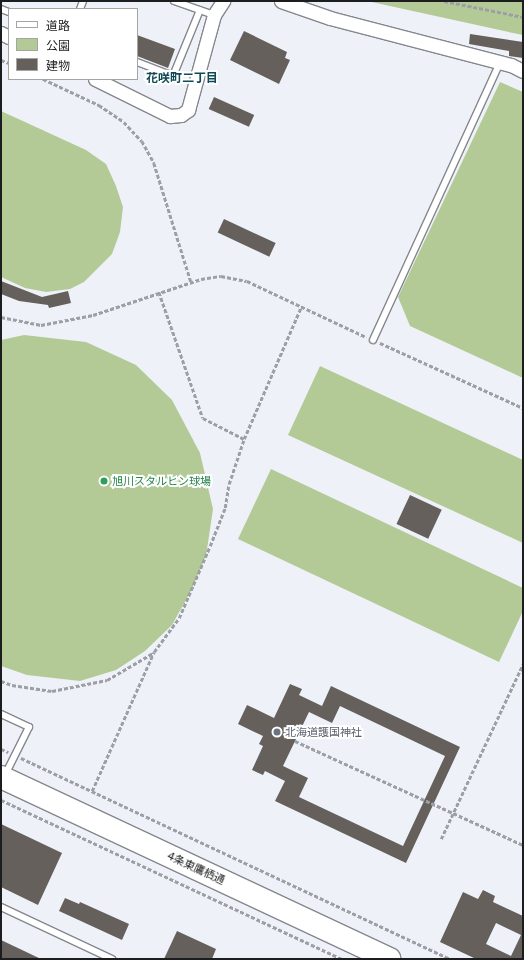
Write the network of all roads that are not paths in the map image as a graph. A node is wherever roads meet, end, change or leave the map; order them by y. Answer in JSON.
{"nodes":[{"id":1,"x":174,"y":1,"type":"edge"},
{"id":2,"x":223,"y":1,"type":"edge"},
{"id":3,"x":281,"y":1,"type":"edge"},
{"id":4,"x":200,"y":10,"type":"junction"},
{"id":5,"x":214,"y":15,"type":"junction"},
{"id":6,"x":138,"y":62,"type":"edge"},
{"id":7,"x":500,"y":62,"type":"junction"},
{"id":8,"x":523,"y":71,"type":"edge"},
{"id":9,"x":97,"y":80,"type":"edge"},
{"id":10,"x":373,"y":340,"type":"road end"},
{"id":11,"x":1,"y":714,"type":"edge"},
{"id":12,"x":2,"y":778,"type":"edge"},
{"id":13,"x":1,"y":907,"type":"edge"},
{"id":14,"x":112,"y":959,"type":"edge"},
{"id":15,"x":390,"y":959,"type":"edge"}],
"edges":[{"from":1,"to":4,"type":"lane"},
{"from":2,"to":5,"type":"street"},
{"from":3,"to":7,"type":"street"},
{"from":4,"to":5,"type":"lane"},
{"from":4,"to":6,"type":"lane"},
{"from":5,"to":9,"type":"street"},
{"from":7,"to":8,"type":"street"},
{"from":7,"to":10,"type":"lane"},
{"from":11,"to":12,"type":"lane"},
{"from":12,"to":15,"type":"highway","name":"4条東鷹栖通"},
{"from":13,"to":14,"type":"lane"}]}
